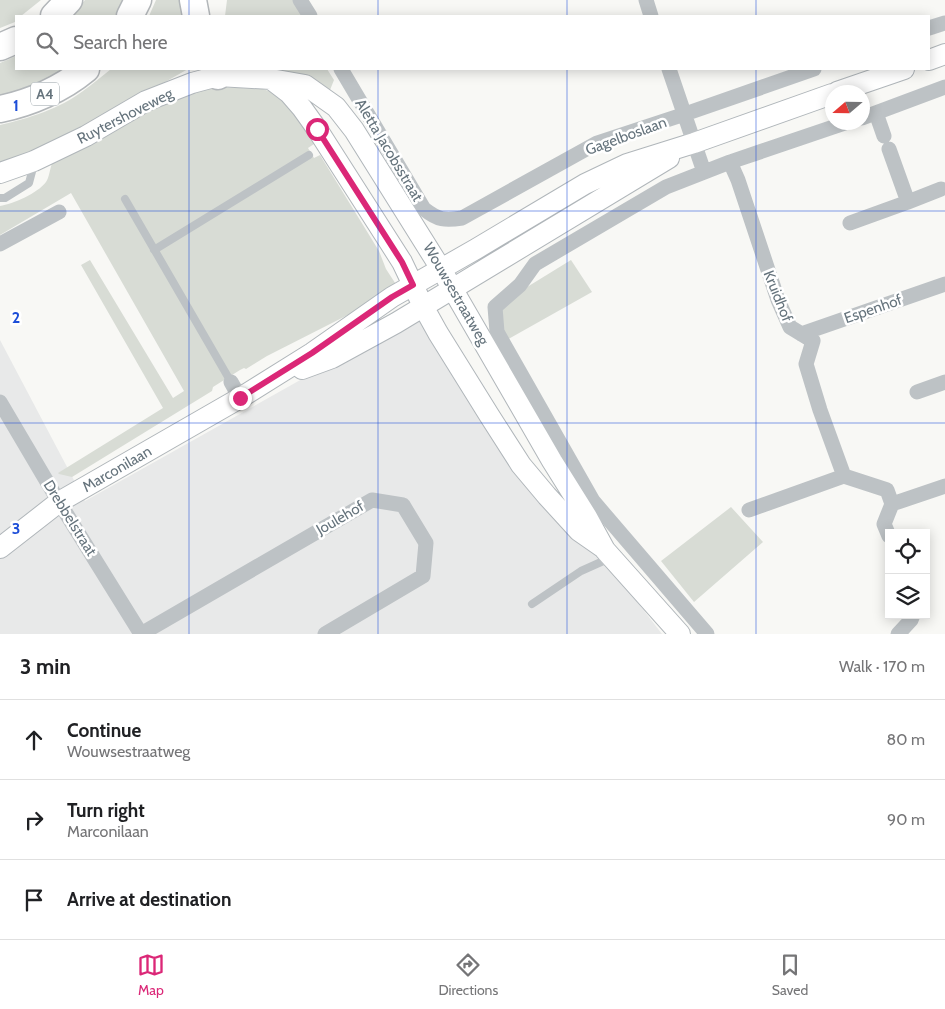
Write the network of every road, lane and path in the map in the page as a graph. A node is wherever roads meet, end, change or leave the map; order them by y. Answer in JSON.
{"nodes":[{"id":1,"x":69,"y":0,"type":"edge"},
{"id":2,"x":138,"y":0,"type":"edge"},
{"id":3,"x":193,"y":0,"type":"edge"},
{"id":4,"x":300,"y":0,"type":"edge"},
{"id":5,"x":646,"y":0,"type":"edge"},
{"id":6,"x":55,"y":15,"type":"edge"},
{"id":7,"x":130,"y":15,"type":"edge"},
{"id":8,"x":196,"y":15,"type":"edge"},
{"id":9,"x":309,"y":15,"type":"edge"},
{"id":10,"x":651,"y":15,"type":"edge"},
{"id":11,"x":945,"y":23,"type":"edge"},
{"id":12,"x":930,"y":28,"type":"edge"},
{"id":13,"x":15,"y":40,"type":"edge"},
{"id":14,"x":0,"y":47,"type":"edge"},
{"id":15,"x":945,"y":54,"type":"edge"},
{"id":16,"x":930,"y":60,"type":"edge"},
{"id":17,"x":85,"y":70,"type":"edge"},
{"id":18,"x":342,"y":70,"type":"edge"},
{"id":19,"x":670,"y":70,"type":"edge"},
{"id":20,"x":811,"y":70,"type":"edge"},
{"id":21,"x":901,"y":70,"type":"edge"},
{"id":22,"x":216,"y":73,"type":"edge"},
{"id":23,"x":271,"y":79,"type":"junction"},
{"id":24,"x":857,"y":85,"type":"edge"},
{"id":25,"x":945,"y":87,"type":"edge"},
{"id":26,"x":825,"y":96,"type":"edge"},
{"id":27,"x":0,"y":109,"type":"edge"},
{"id":28,"x":685,"y":114,"type":"junction"},
{"id":29,"x":870,"y":116,"type":"edge"},
{"id":30,"x":870,"y":117,"type":"edge"},
{"id":31,"x":825,"y":130,"type":"edge"},
{"id":32,"x":694,"y":143,"type":"junction"},
{"id":33,"x":308,"y":155,"type":"dead end"},
{"id":34,"x":34,"y":161,"type":"junction"},
{"id":35,"x":730,"y":162,"type":"junction"},
{"id":36,"x":704,"y":172,"type":"junction"},
{"id":37,"x":0,"y":173,"type":"edge"},
{"id":38,"x":941,"y":189,"type":"dead end"},
{"id":39,"x":0,"y":198,"type":"edge"},
{"id":40,"x":125,"y":199,"type":"dead end"},
{"id":41,"x":908,"y":202,"type":"junction"},
{"id":42,"x":59,"y":212,"type":"dead end"},
{"id":43,"x":447,"y":221,"type":"joint"},
{"id":44,"x":850,"y":223,"type":"dead end"},
{"id":45,"x":0,"y":244,"type":"edge"},
{"id":46,"x":154,"y":250,"type":"junction"},
{"id":47,"x":441,"y":269,"type":"junction"},
{"id":48,"x":945,"y":284,"type":"edge"},
{"id":49,"x":413,"y":285,"type":"junction"},
{"id":50,"x":453,"y":288,"type":"junction"},
{"id":51,"x":423,"y":306,"type":"junction"},
{"id":52,"x":801,"y":334,"type":"junction"},
{"id":53,"x":945,"y":382,"type":"edge"},
{"id":54,"x":235,"y":390,"type":"junction"},
{"id":55,"x":917,"y":392,"type":"dead end"},
{"id":56,"x":0,"y":402,"type":"edge"},
{"id":57,"x":844,"y":476,"type":"junction"},
{"id":58,"x":945,"y":486,"type":"edge"},
{"id":59,"x":59,"y":502,"type":"junction"},
{"id":60,"x":892,"y":504,"type":"junction"},
{"id":61,"x":749,"y":510,"type":"dead end"},
{"id":62,"x":886,"y":529,"type":"edge"},
{"id":63,"x":628,"y":541,"type":"junction"},
{"id":64,"x":0,"y":548,"type":"edge"},
{"id":65,"x":608,"y":554,"type":"junction"},
{"id":66,"x":532,"y":604,"type":"dead end"},
{"id":67,"x":911,"y":619,"type":"edge"},
{"id":68,"x":141,"y":634,"type":"edge"},
{"id":69,"x":325,"y":634,"type":"edge"},
{"id":70,"x":680,"y":634,"type":"edge"},
{"id":71,"x":707,"y":634,"type":"edge"},
{"id":72,"x":898,"y":634,"type":"edge"}],
"edges":[{"from":1,"to":6,"type":"highway"},
{"from":2,"to":7,"type":"highway"},
{"from":3,"to":8,"type":"highway"},
{"from":4,"to":9,"type":"street"},
{"from":5,"to":10,"type":"street"},
{"from":11,"to":12,"type":"street"},
{"from":13,"to":14,"type":"highway"},
{"from":15,"to":16,"type":"street"},
{"from":17,"to":27,"type":"highway","number":"A4"},
{"from":18,"to":43,"type":"street","name":"Aletta Jacobsstraat"},
{"from":19,"to":28,"type":"street"},
{"from":20,"to":28,"type":"street","name":"Gagelboslaan"},
{"from":21,"to":24,"type":"street"},
{"from":22,"to":23,"type":"street","name":"Wouwsestraatweg"},
{"from":22,"to":34,"type":"street","name":"Ruytershoveweg"},
{"from":23,"to":47,"type":"street","name":"Wouwsestraatweg"},
{"from":23,"to":49,"type":"street","name":"Wouwsestraatweg"},
{"from":25,"to":29,"type":"street"},
{"from":26,"to":32,"type":"street","name":"Gagelboslaan"},
{"from":28,"to":32,"type":"street"},
{"from":28,"to":43,"type":"street","name":"Gagelboslaan"},
{"from":30,"to":41,"type":"street"},
{"from":31,"to":35,"type":"street"},
{"from":32,"to":36,"type":"street"},
{"from":32,"to":47,"type":"street","name":"Gagelboslaan"},
{"from":32,"to":50,"type":"street","name":"Gagelboslaan"},
{"from":33,"to":46,"type":"lane"},
{"from":34,"to":37,"type":"street","name":"Ruytershoveweg"},
{"from":34,"to":39,"type":"lane"},
{"from":35,"to":36,"type":"street"},
{"from":35,"to":52,"type":"street","name":"Kruidhof"},
{"from":36,"to":63,"type":"street","name":"Wouwsestraatweg"},
{"from":38,"to":41,"type":"street"},
{"from":40,"to":46,"type":"lane"},
{"from":41,"to":44,"type":"street"},
{"from":42,"to":45,"type":"street"},
{"from":46,"to":54,"type":"lane"},
{"from":47,"to":49,"type":"street","name":"Gagelboslaan"},
{"from":47,"to":50,"type":"street","name":"Wouwsestraatweg"},
{"from":48,"to":52,"type":"street","name":"Espenhof"},
{"from":49,"to":51,"type":"street","name":"Wouwsestraatweg"},
{"from":49,"to":54,"type":"street","name":"Marconilaan"},
{"from":50,"to":51,"type":"street","name":"Gagelboslaan"},
{"from":50,"to":65,"type":"street","name":"Wouwsestraatweg"},
{"from":51,"to":54,"type":"street","name":"Marconilaan"},
{"from":51,"to":65,"type":"street","name":"Wouwsestraatweg"},
{"from":52,"to":57,"type":"street","name":"Kruidhof"},
{"from":53,"to":55,"type":"street"},
{"from":54,"to":59,"type":"street","name":"Marconilaan"},
{"from":56,"to":59,"type":"street","name":"Drebbelstraat"},
{"from":57,"to":60,"type":"street"},
{"from":57,"to":61,"type":"street"},
{"from":58,"to":60,"type":"street"},
{"from":59,"to":64,"type":"street","name":"Marconilaan"},
{"from":59,"to":68,"type":"street","name":"Drebbelstraat"},
{"from":60,"to":62,"type":"street"},
{"from":63,"to":65,"type":"street"},
{"from":63,"to":71,"type":"street","name":"Wouwsestraatweg"},
{"from":65,"to":66,"type":"lane"},
{"from":65,"to":70,"type":"street","name":"Wouwsestraatweg"},
{"from":67,"to":72,"type":"street"},
{"from":68,"to":69,"type":"street","name":"Joulehof"}]}
